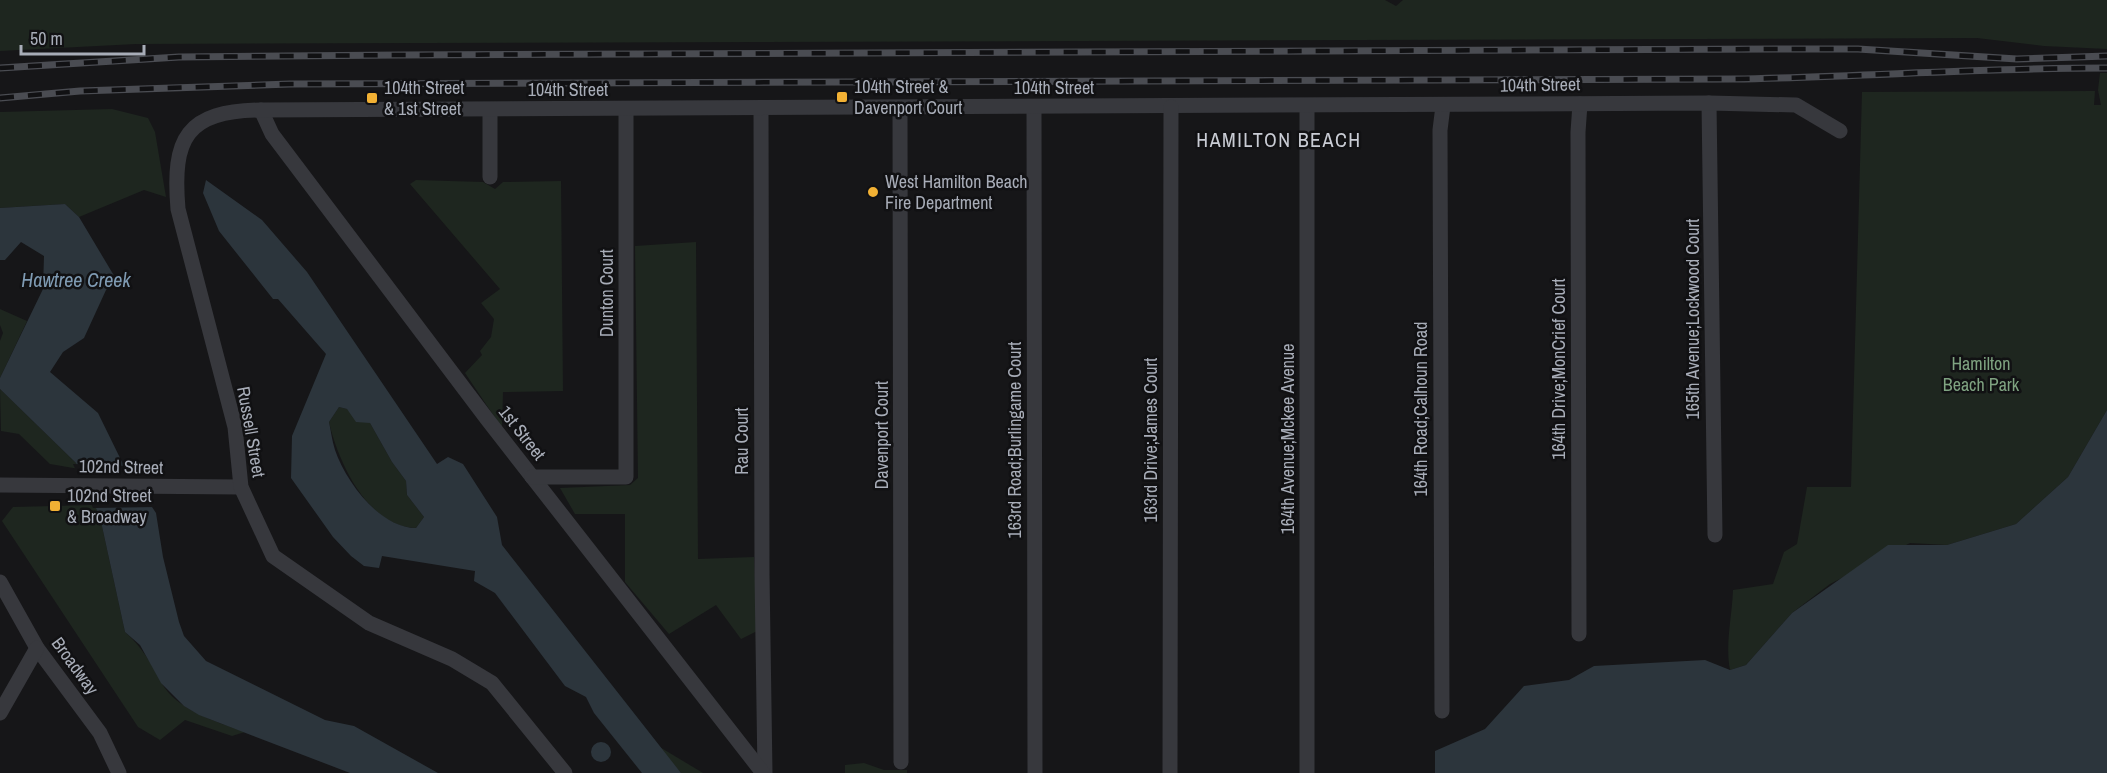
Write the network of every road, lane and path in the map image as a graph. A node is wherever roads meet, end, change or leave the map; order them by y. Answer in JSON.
{"nodes":[{"id":1,"x":1710,"y":103,"type":"junction"},
{"id":2,"x":1580,"y":104,"type":"junction"},
{"id":3,"x":1306,"y":106,"type":"junction"},
{"id":4,"x":1443,"y":106,"type":"junction"},
{"id":5,"x":1034,"y":107,"type":"junction"},
{"id":6,"x":1171,"y":107,"type":"junction"},
{"id":7,"x":900,"y":108,"type":"junction"},
{"id":8,"x":761,"y":109,"type":"junction"},
{"id":9,"x":261,"y":110,"type":"junction"},
{"id":10,"x":490,"y":110,"type":"junction"},
{"id":11,"x":626,"y":110,"type":"junction"},
{"id":12,"x":1840,"y":131,"type":"dead end"},
{"id":13,"x":490,"y":177,"type":"dead end"},
{"id":14,"x":532,"y":477,"type":"junction"},
{"id":15,"x":0,"y":485,"type":"edge"},
{"id":16,"x":241,"y":487,"type":"junction"},
{"id":17,"x":1715,"y":535,"type":"dead end"},
{"id":18,"x":0,"y":582,"type":"edge"},
{"id":19,"x":1579,"y":634,"type":"dead end"},
{"id":20,"x":37,"y":648,"type":"junction"},
{"id":21,"x":1442,"y":711,"type":"dead end"},
{"id":22,"x":0,"y":713,"type":"edge"},
{"id":23,"x":901,"y":762,"type":"dead end"},
{"id":24,"x":119,"y":773,"type":"edge"},
{"id":25,"x":565,"y":773,"type":"edge"},
{"id":26,"x":764,"y":773,"type":"edge"},
{"id":27,"x":1035,"y":773,"type":"edge"},
{"id":28,"x":1170,"y":773,"type":"edge"},
{"id":29,"x":1307,"y":773,"type":"edge"}],
"edges":[{"from":1,"to":2,"type":"street","name":"104th Street"},
{"from":1,"to":12,"type":"street","name":"104th Street"},
{"from":1,"to":17,"type":"street","name":"165th Avenue;Lockwood Court"},
{"from":2,"to":4,"type":"street","name":"104th Street"},
{"from":2,"to":19,"type":"street","name":"164th Drive;MonCrief Court"},
{"from":3,"to":4,"type":"street","name":"104th Street"},
{"from":3,"to":6,"type":"street","name":"104th Street"},
{"from":3,"to":29,"type":"street","name":"164th Avenue;Mckee Avenue"},
{"from":4,"to":21,"type":"street","name":"164th Road;Calhoun Road"},
{"from":5,"to":6,"type":"street","name":"104th Street"},
{"from":5,"to":7,"type":"street","name":"104th Street"},
{"from":5,"to":27,"type":"street","name":"163rd Road;Burlingame Court"},
{"from":6,"to":28,"type":"street","name":"163rd Drive;James Court"},
{"from":7,"to":8,"type":"street","name":"104th Street"},
{"from":7,"to":23,"type":"street","name":"Davenport Court"},
{"from":8,"to":11,"type":"street","name":"104th Street"},
{"from":8,"to":26,"type":"street","name":"Rau Court"},
{"from":9,"to":10,"type":"street","name":"104th Street"},
{"from":9,"to":14,"type":"street","name":"1st Street"},
{"from":9,"to":16,"type":"street","name":"Russell Street"},
{"from":10,"to":11,"type":"street","name":"104th Street"},
{"from":10,"to":13,"type":"street"},
{"from":11,"to":14,"type":"street","name":"Dunton Court"},
{"from":14,"to":26,"type":"street","name":"1st Street"},
{"from":15,"to":16,"type":"street","name":"102nd Street"},
{"from":16,"to":25,"type":"street","name":"Russell Street"},
{"from":18,"to":20,"type":"street","name":"Broadway"},
{"from":20,"to":22,"type":"street"},
{"from":20,"to":24,"type":"street","name":"Broadway"}]}
